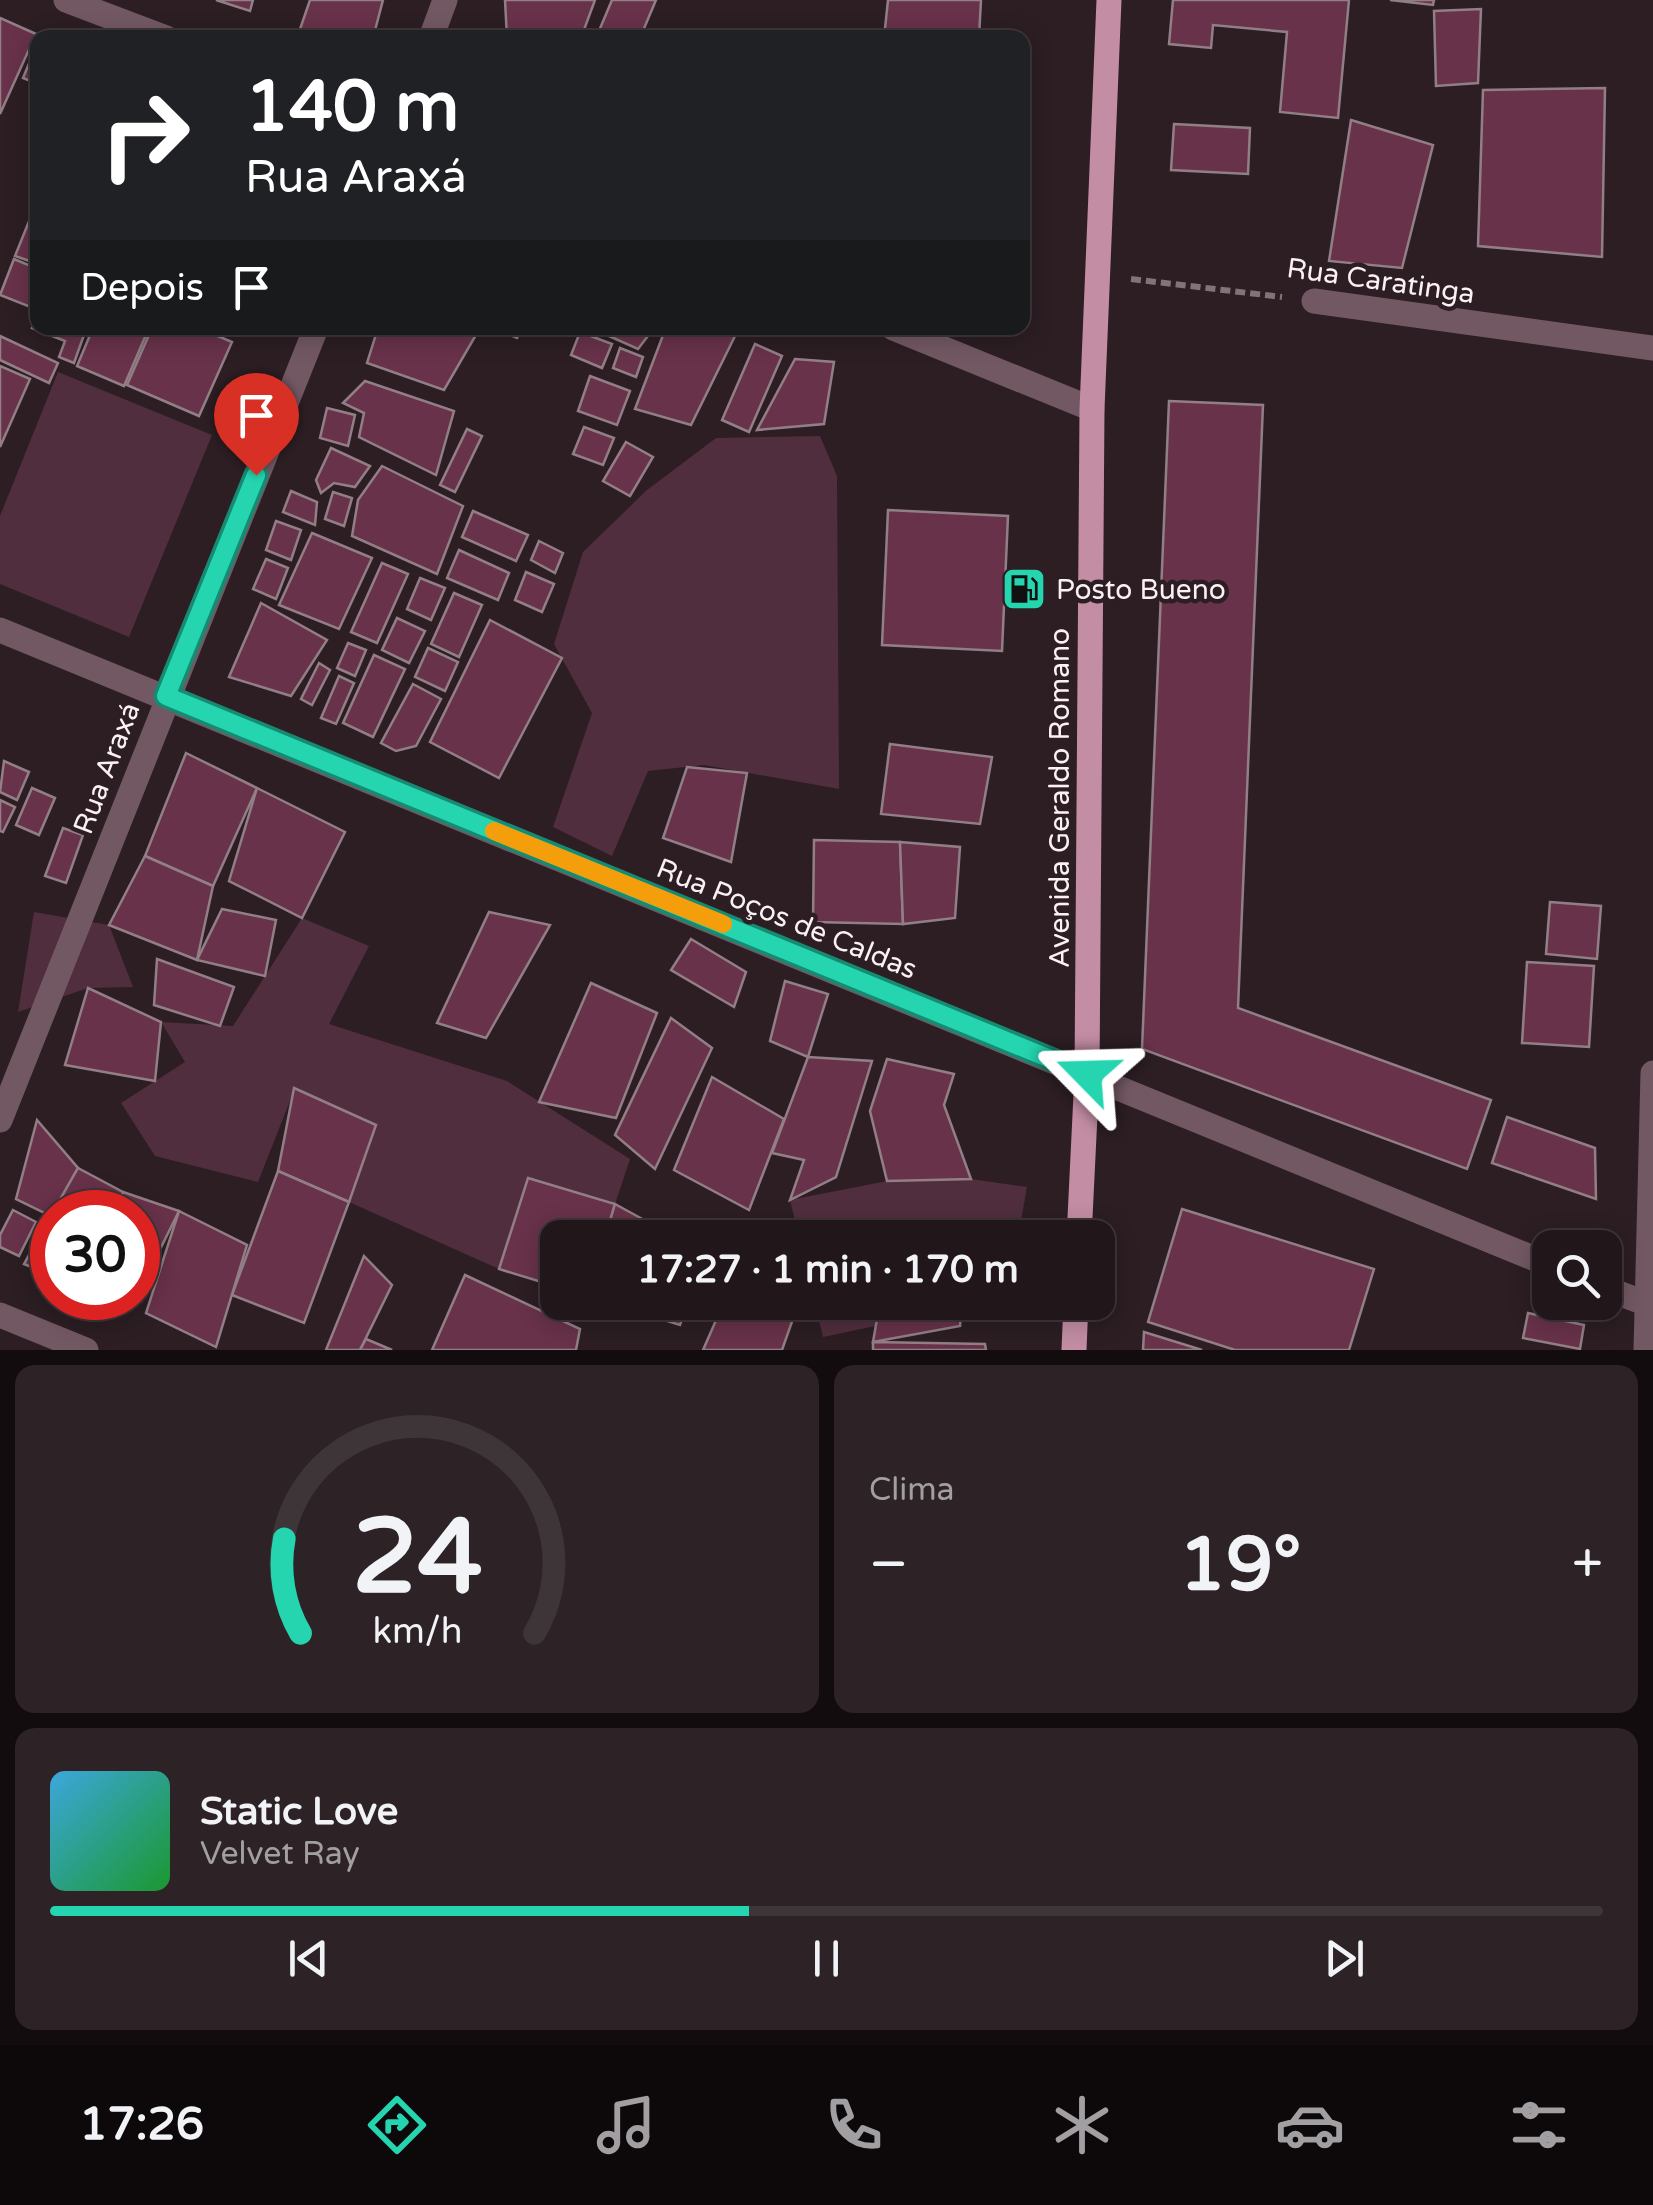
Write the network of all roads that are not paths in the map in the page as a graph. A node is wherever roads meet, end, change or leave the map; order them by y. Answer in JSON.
{"nodes":[{"id":1,"x":66,"y":0,"type":"edge"},
{"id":2,"x":445,"y":0,"type":"edge"},
{"id":3,"x":1109,"y":0,"type":"edge"},
{"id":4,"x":145,"y":30,"type":"edge"},
{"id":5,"x":434,"y":30,"type":"edge"},
{"id":6,"x":1314,"y":301,"type":"road end"},
{"id":7,"x":313,"y":335,"type":"edge"},
{"id":8,"x":910,"y":335,"type":"edge"},
{"id":9,"x":1653,"y":348,"type":"edge"},
{"id":10,"x":1092,"y":409,"type":"junction"},
{"id":11,"x":0,"y":630,"type":"edge"},
{"id":12,"x":166,"y":696,"type":"junction"},
{"id":13,"x":1653,"y":1073,"type":"edge"},
{"id":14,"x":1087,"y":1074,"type":"junction"},
{"id":15,"x":0,"y":1120,"type":"edge"},
{"id":16,"x":1080,"y":1220,"type":"edge"},
{"id":17,"x":1532,"y":1258,"type":"edge"},
{"id":18,"x":1622,"y":1294,"type":"edge"},
{"id":19,"x":1650,"y":1305,"type":"edge"},
{"id":20,"x":0,"y":1315,"type":"edge"},
{"id":21,"x":1075,"y":1320,"type":"edge"},
{"id":22,"x":86,"y":1350,"type":"edge"},
{"id":23,"x":1074,"y":1350,"type":"edge"},
{"id":24,"x":1646,"y":1350,"type":"edge"}],
"edges":[{"from":1,"to":4,"type":"street"},
{"from":2,"to":5,"type":"street"},
{"from":3,"to":10,"type":"main road","name":"Avenida Geraldo Romano"},
{"from":6,"to":9,"type":"street","name":"Rua Caratinga"},
{"from":7,"to":12,"type":"street","name":"Rua Araxá"},
{"from":8,"to":10,"type":"street"},
{"from":10,"to":14,"type":"main road","name":"Avenida Geraldo Romano"},
{"from":11,"to":12,"type":"street","name":"Rua Poços de Caldas"},
{"from":12,"to":14,"type":"street","name":"Rua Poços de Caldas"},
{"from":12,"to":15,"type":"street","name":"Rua Araxá"},
{"from":13,"to":19,"type":"street"},
{"from":14,"to":16,"type":"main road","name":"Avenida Geraldo Romano"},
{"from":14,"to":17,"type":"street","name":"Rua Poços de Caldas"},
{"from":18,"to":19,"type":"street"},
{"from":19,"to":24,"type":"street"},
{"from":20,"to":22,"type":"street"},
{"from":21,"to":23,"type":"main road"}]}
